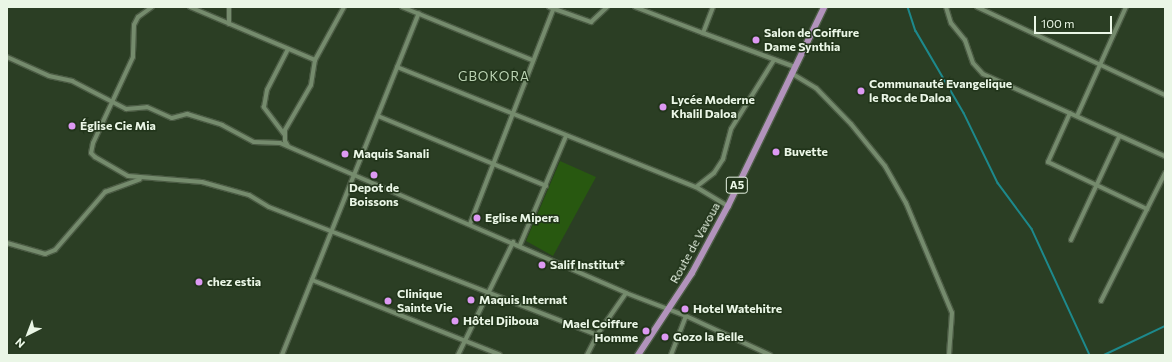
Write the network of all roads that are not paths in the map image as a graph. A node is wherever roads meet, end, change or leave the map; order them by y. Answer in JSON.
{"nodes":[{"id":1,"x":152,"y":7,"type":"edge"},
{"id":2,"x":190,"y":7,"type":"edge"},
{"id":3,"x":229,"y":7,"type":"edge"},
{"id":4,"x":344,"y":7,"type":"edge"},
{"id":5,"x":402,"y":7,"type":"edge"},
{"id":6,"x":607,"y":7,"type":"edge"},
{"id":7,"x":635,"y":7,"type":"edge"},
{"id":8,"x":713,"y":7,"type":"edge"},
{"id":9,"x":824,"y":7,"type":"edge"},
{"id":10,"x":946,"y":7,"type":"edge"},
{"id":11,"x":977,"y":7,"type":"edge"},
{"id":12,"x":1126,"y":7,"type":"edge"},
{"id":13,"x":552,"y":8,"type":"edge"},
{"id":14,"x":419,"y":13,"type":"junction"},
{"id":15,"x":229,"y":24,"type":"junction"},
{"id":16,"x":703,"y":33,"type":"junction"},
{"id":17,"x":288,"y":49,"type":"junction"},
{"id":18,"x":7,"y":57,"type":"edge"},
{"id":19,"x":315,"y":60,"type":"junction"},
{"id":20,"x":532,"y":60,"type":"junction"},
{"id":21,"x":774,"y":60,"type":"junction"},
{"id":22,"x":1100,"y":65,"type":"junction"},
{"id":23,"x":397,"y":67,"type":"junction"},
{"id":24,"x":795,"y":67,"type":"junction"},
{"id":25,"x":791,"y":73,"type":"junction"},
{"id":26,"x":1165,"y":95,"type":"edge"},
{"id":27,"x":114,"y":103,"type":"junction"},
{"id":28,"x":1070,"y":113,"type":"junction"},
{"id":29,"x":512,"y":115,"type":"junction"},
{"id":30,"x":378,"y":116,"type":"junction"},
{"id":31,"x":1077,"y":116,"type":"junction"},
{"id":32,"x":284,"y":134,"type":"junction"},
{"id":33,"x":566,"y":136,"type":"junction"},
{"id":34,"x":1119,"y":137,"type":"junction"},
{"id":35,"x":292,"y":149,"type":"junction"},
{"id":36,"x":1165,"y":156,"type":"edge"},
{"id":37,"x":493,"y":162,"type":"junction"},
{"id":38,"x":1165,"y":173,"type":"edge"},
{"id":39,"x":354,"y":176,"type":"junction"},
{"id":40,"x":140,"y":178,"type":"junction"},
{"id":41,"x":1096,"y":185,"type":"junction"},
{"id":42,"x":546,"y":186,"type":"junction"},
{"id":43,"x":696,"y":187,"type":"junction"},
{"id":44,"x":728,"y":206,"type":"junction"},
{"id":45,"x":1147,"y":209,"type":"junction"},
{"id":46,"x":470,"y":224,"type":"junction"},
{"id":47,"x":332,"y":231,"type":"junction"},
{"id":48,"x":1071,"y":240,"type":"dead end"},
{"id":49,"x":513,"y":242,"type":"junction"},
{"id":50,"x":7,"y":243,"type":"edge"},
{"id":51,"x":520,"y":245,"type":"junction"},
{"id":52,"x":312,"y":280,"type":"junction"},
{"id":53,"x":488,"y":293,"type":"junction"},
{"id":54,"x":626,"y":293,"type":"junction"},
{"id":55,"x":1101,"y":301,"type":"dead end"},
{"id":56,"x":668,"y":310,"type":"junction"},
{"id":57,"x":686,"y":316,"type":"junction"},
{"id":58,"x":597,"y":335,"type":"junction"},
{"id":59,"x":465,"y":340,"type":"junction"},
{"id":60,"x":282,"y":355,"type":"edge"},
{"id":61,"x":458,"y":355,"type":"edge"},
{"id":62,"x":500,"y":355,"type":"edge"},
{"id":63,"x":587,"y":355,"type":"edge"},
{"id":64,"x":638,"y":355,"type":"edge"},
{"id":65,"x":670,"y":355,"type":"edge"},
{"id":66,"x":770,"y":355,"type":"edge"},
{"id":67,"x":949,"y":355,"type":"edge"}],
"edges":[{"from":1,"to":27,"type":"street"},
{"from":2,"to":15,"type":"street"},
{"from":3,"to":15,"type":"street"},
{"from":4,"to":19,"type":"street"},
{"from":5,"to":14,"type":"street"},
{"from":6,"to":13,"type":"street"},
{"from":7,"to":16,"type":"street"},
{"from":8,"to":16,"type":"street"},
{"from":9,"to":24,"type":"main road","name":"Route de Vavoua","number":"A5"},
{"from":10,"to":28,"type":"street"},
{"from":11,"to":22,"type":"street"},
{"from":12,"to":22,"type":"street"},
{"from":13,"to":20,"type":"street"},
{"from":14,"to":20,"type":"street"},
{"from":14,"to":23,"type":"street"},
{"from":15,"to":17,"type":"street"},
{"from":16,"to":21,"type":"street"},
{"from":17,"to":19,"type":"street"},
{"from":17,"to":32,"type":"street"},
{"from":18,"to":27,"type":"street"},
{"from":19,"to":32,"type":"street"},
{"from":20,"to":29,"type":"street"},
{"from":21,"to":24,"type":"street"},
{"from":21,"to":43,"type":"street"},
{"from":22,"to":26,"type":"street"},
{"from":22,"to":31,"type":"street"},
{"from":23,"to":29,"type":"street"},
{"from":23,"to":30,"type":"street"},
{"from":24,"to":25,"type":"main road","name":"Route de Vavoua","number":"A5"},
{"from":25,"to":44,"type":"main road","name":"Route de Vavoua","number":"A5"},
{"from":25,"to":67,"type":"street"},
{"from":27,"to":35,"type":"street"},
{"from":27,"to":40,"type":"street"},
{"from":28,"to":31,"type":"street"},
{"from":28,"to":41,"type":"street"},
{"from":29,"to":33,"type":"street"},
{"from":29,"to":37,"type":"street"},
{"from":30,"to":37,"type":"street"},
{"from":30,"to":39,"type":"street"},
{"from":31,"to":34,"type":"street"},
{"from":32,"to":35,"type":"street"},
{"from":33,"to":42,"type":"street"},
{"from":33,"to":43,"type":"street"},
{"from":34,"to":36,"type":"street"},
{"from":34,"to":41,"type":"street"},
{"from":35,"to":39,"type":"street"},
{"from":37,"to":42,"type":"street"},
{"from":37,"to":46,"type":"street"},
{"from":38,"to":45,"type":"street"},
{"from":39,"to":46,"type":"street"},
{"from":39,"to":47,"type":"street"},
{"from":40,"to":47,"type":"street"},
{"from":40,"to":50,"type":"street"},
{"from":41,"to":45,"type":"street"},
{"from":41,"to":48,"type":"street"},
{"from":42,"to":51,"type":"street"},
{"from":43,"to":44,"type":"street"},
{"from":44,"to":56,"type":"main road","name":"Route de Vavoua","number":"A5"},
{"from":45,"to":55,"type":"street"},
{"from":46,"to":49,"type":"street"},
{"from":47,"to":52,"type":"street"},
{"from":47,"to":53,"type":"street"},
{"from":49,"to":51,"type":"street"},
{"from":49,"to":53,"type":"street"},
{"from":51,"to":54,"type":"street"},
{"from":52,"to":59,"type":"street"},
{"from":52,"to":60,"type":"street"},
{"from":53,"to":58,"type":"street"},
{"from":53,"to":59,"type":"street"},
{"from":54,"to":56,"type":"street"},
{"from":54,"to":58,"type":"street"},
{"from":56,"to":57,"type":"street"},
{"from":56,"to":64,"type":"main road","name":"Route de Vavoua","number":"A5"},
{"from":57,"to":65,"type":"street"},
{"from":57,"to":66,"type":"street"},
{"from":58,"to":63,"type":"street"},
{"from":59,"to":61,"type":"street"},
{"from":59,"to":62,"type":"street"}]}
